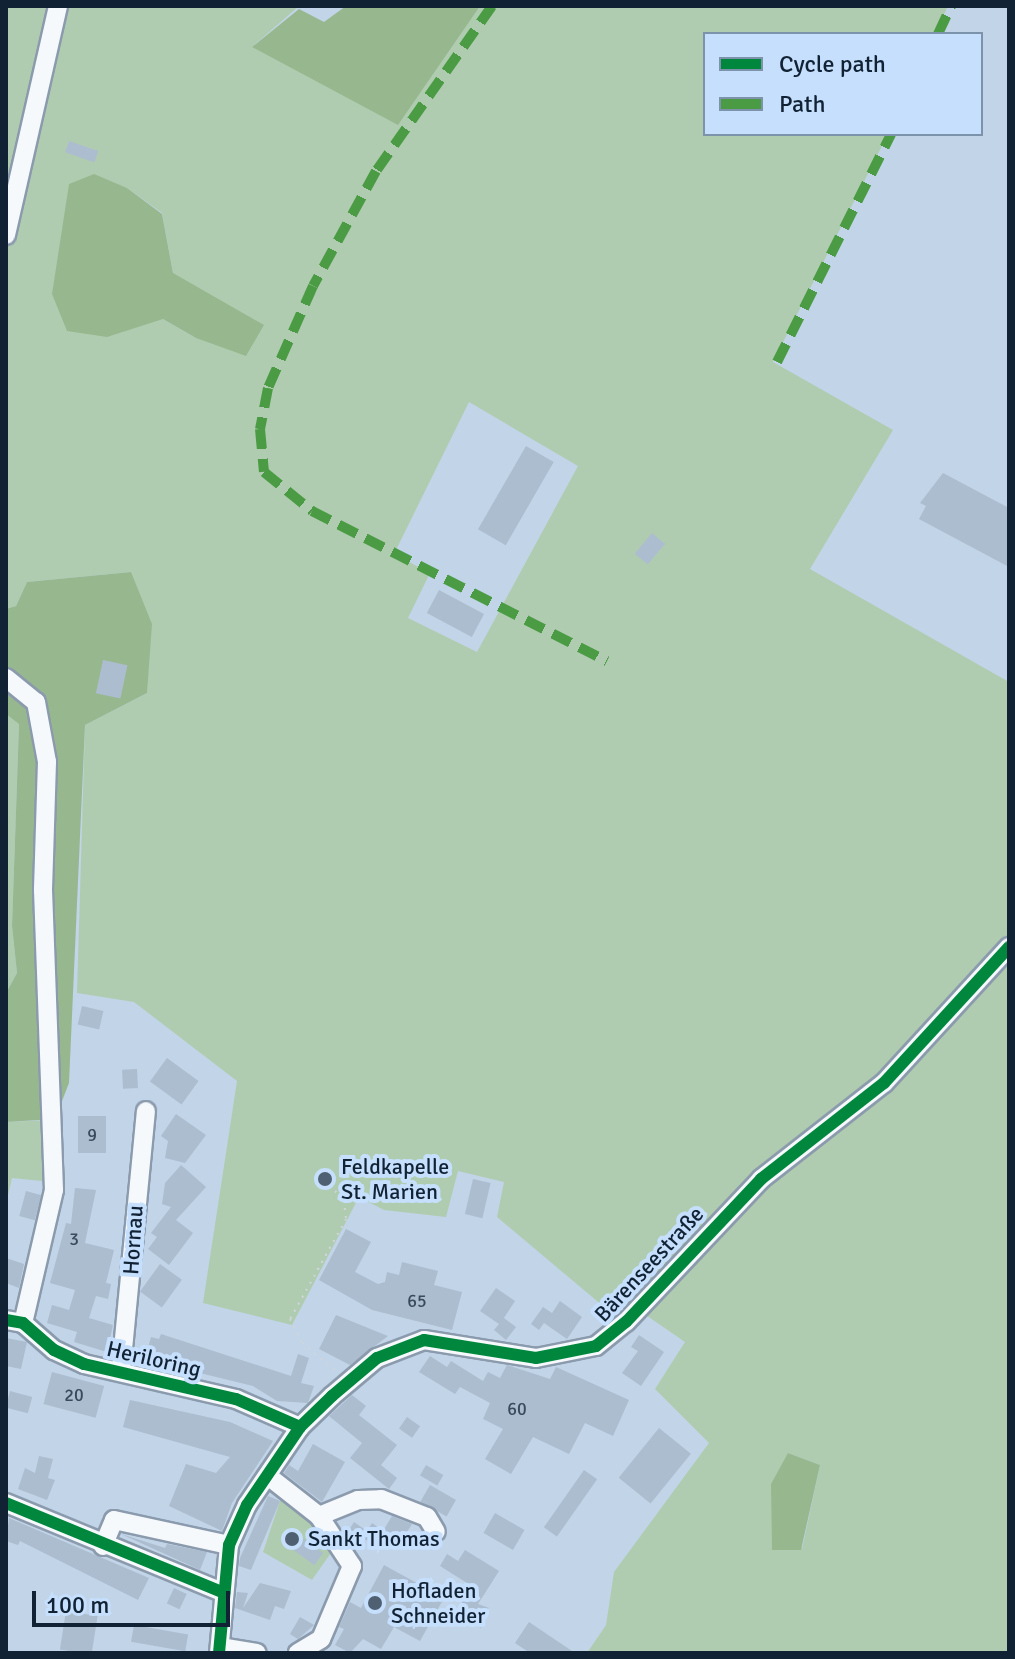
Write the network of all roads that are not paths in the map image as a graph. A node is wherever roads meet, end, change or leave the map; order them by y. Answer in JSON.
{"nodes":[{"id":1,"x":58,"y":6,"type":"edge"},
{"id":2,"x":6,"y":235,"type":"edge"},
{"id":3,"x":6,"y":678,"type":"edge"},
{"id":4,"x":1009,"y":947,"type":"edge"},
{"id":5,"x":146,"y":1111,"type":"dead end"},
{"id":6,"x":15,"y":1322,"type":"edge"},
{"id":7,"x":121,"y":1370,"type":"junction"},
{"id":8,"x":300,"y":1427,"type":"junction"},
{"id":9,"x":268,"y":1476,"type":"junction"},
{"id":10,"x":6,"y":1503,"type":"edge"},
{"id":11,"x":319,"y":1516,"type":"junction"},
{"id":12,"x":436,"y":1532,"type":"dead end"},
{"id":13,"x":229,"y":1545,"type":"junction"},
{"id":14,"x":103,"y":1546,"type":"junction"},
{"id":15,"x":224,"y":1593,"type":"junction"},
{"id":16,"x":220,"y":1650,"type":"edge"},
{"id":17,"x":257,"y":1653,"type":"edge"},
{"id":18,"x":298,"y":1653,"type":"edge"}],
"edges":[{"from":1,"to":2,"type":"street"},
{"from":3,"to":6,"type":"street"},
{"from":4,"to":8,"type":"street","name":"Bärenseestraße"},
{"from":5,"to":7,"type":"street","name":"Hornau"},
{"from":6,"to":7,"type":"street","name":"Heriloring"},
{"from":7,"to":8,"type":"street","name":"Heriloring"},
{"from":8,"to":9,"type":"street","name":"Bärenseestraße"},
{"from":9,"to":11,"type":"street"},
{"from":9,"to":13,"type":"street","name":"Bärenseestraße"},
{"from":10,"to":14,"type":"street"},
{"from":11,"to":12,"type":"street"},
{"from":11,"to":18,"type":"street"},
{"from":13,"to":14,"type":"street"},
{"from":13,"to":15,"type":"street","name":"Bärenseestraße"},
{"from":14,"to":15,"type":"street"},
{"from":15,"to":16,"type":"street","name":"Bärenseestraße"},
{"from":16,"to":17,"type":"street"}]}
